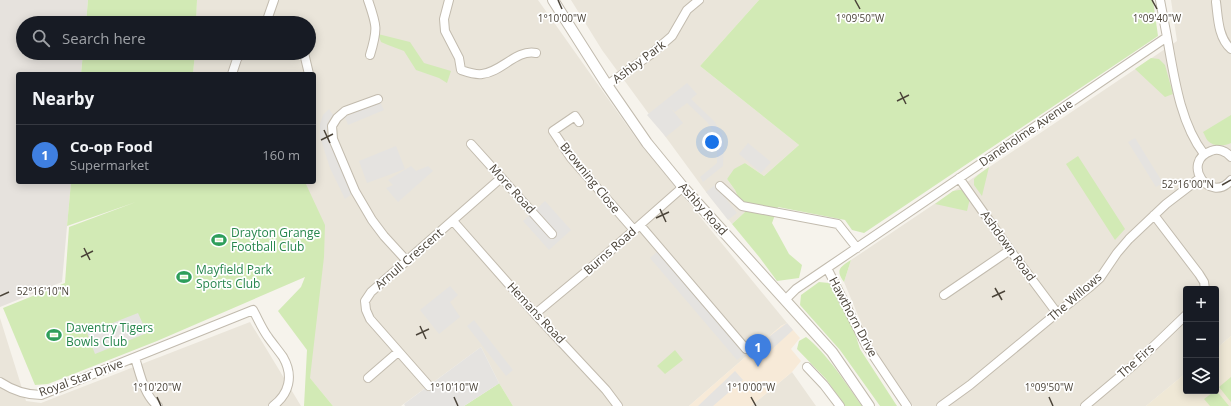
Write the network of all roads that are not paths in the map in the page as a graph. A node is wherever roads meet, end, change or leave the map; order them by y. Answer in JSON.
{"nodes":[{"id":1,"x":274,"y":0,"type":"edge"},
{"id":2,"x":368,"y":0,"type":"edge"},
{"id":3,"x":448,"y":0,"type":"edge"},
{"id":4,"x":553,"y":0,"type":"edge"},
{"id":5,"x":699,"y":0,"type":"edge"},
{"id":6,"x":1160,"y":0,"type":"edge"},
{"id":7,"x":1216,"y":2,"type":"dead end"},
{"id":8,"x":269,"y":16,"type":"edge"},
{"id":9,"x":1167,"y":38,"type":"junction"},
{"id":10,"x":1231,"y":49,"type":"edge"},
{"id":11,"x":536,"y":53,"type":"dead end"},
{"id":12,"x":370,"y":55,"type":"dead end"},
{"id":13,"x":238,"y":60,"type":"edge"},
{"id":14,"x":306,"y":60,"type":"edge"},
{"id":15,"x":233,"y":72,"type":"edge"},
{"id":16,"x":309,"y":72,"type":"edge"},
{"id":17,"x":607,"y":86,"type":"junction"},
{"id":18,"x":378,"y":99,"type":"dead end"},
{"id":19,"x":579,"y":122,"type":"dead end"},
{"id":20,"x":471,"y":144,"type":"dead end"},
{"id":21,"x":1204,"y":154,"type":"junction"},
{"id":22,"x":1231,"y":157,"type":"edge"},
{"id":23,"x":501,"y":178,"type":"junction"},
{"id":24,"x":960,"y":178,"type":"junction"},
{"id":25,"x":1200,"y":178,"type":"junction"},
{"id":26,"x":1229,"y":182,"type":"edge"},
{"id":27,"x":720,"y":186,"type":"dead end"},
{"id":28,"x":683,"y":187,"type":"junction"},
{"id":29,"x":1231,"y":192,"type":"edge"},
{"id":30,"x":1154,"y":215,"type":"junction"},
{"id":31,"x":453,"y":221,"type":"junction"},
{"id":32,"x":637,"y":228,"type":"junction"},
{"id":33,"x":552,"y":234,"type":"dead end"},
{"id":34,"x":857,"y":248,"type":"junction"},
{"id":35,"x":1010,"y":250,"type":"junction"},
{"id":36,"x":406,"y":260,"type":"junction"},
{"id":37,"x":827,"y":268,"type":"junction"},
{"id":38,"x":1205,"y":286,"type":"edge"},
{"id":39,"x":944,"y":295,"type":"dead end"},
{"id":40,"x":785,"y":300,"type":"junction"},
{"id":41,"x":1057,"y":313,"type":"junction"},
{"id":42,"x":535,"y":314,"type":"junction"},
{"id":43,"x":1183,"y":318,"type":"edge"},
{"id":44,"x":746,"y":349,"type":"dead end"},
{"id":45,"x":398,"y":352,"type":"junction"},
{"id":46,"x":135,"y":358,"type":"junction"},
{"id":47,"x":807,"y":367,"type":"dead end"},
{"id":48,"x":368,"y":378,"type":"dead end"},
{"id":49,"x":1,"y":383,"type":"edge"},
{"id":50,"x":429,"y":386,"type":"dead end"},
{"id":51,"x":158,"y":406,"type":"edge"},
{"id":52,"x":273,"y":406,"type":"edge"},
{"id":53,"x":618,"y":406,"type":"edge"},
{"id":54,"x":840,"y":406,"type":"edge"},
{"id":55,"x":869,"y":406,"type":"edge"},
{"id":56,"x":907,"y":406,"type":"edge"},
{"id":57,"x":940,"y":406,"type":"edge"},
{"id":58,"x":1085,"y":406,"type":"edge"}],
"edges":[{"from":1,"to":8,"type":"street"},
{"from":2,"to":12,"type":"street"},
{"from":3,"to":11,"type":"street"},
{"from":4,"to":17,"type":"street","name":"Ashby Road"},
{"from":5,"to":17,"type":"street","name":"Ashby Park"},
{"from":6,"to":9,"type":"street"},
{"from":7,"to":10,"type":"street"},
{"from":9,"to":21,"type":"street"},
{"from":9,"to":24,"type":"street","name":"Daneholme Avenue"},
{"from":13,"to":15,"type":"street"},
{"from":14,"to":16,"type":"street"},
{"from":17,"to":28,"type":"street","name":"Ashby Road"},
{"from":18,"to":36,"type":"street"},
{"from":19,"to":32,"type":"street","name":"Browning Close"},
{"from":20,"to":23,"type":"street","name":"More Road"},
{"from":21,"to":22,"type":"street"},
{"from":21,"to":25,"type":"street"},
{"from":23,"to":31,"type":"street","name":"Arnull Crescent"},
{"from":23,"to":33,"type":"street","name":"More Road"},
{"from":24,"to":34,"type":"street","name":"Daneholme Avenue"},
{"from":24,"to":35,"type":"street","name":"Ashdown Road"},
{"from":25,"to":26,"type":"street"},
{"from":25,"to":30,"type":"street","name":"The Willows"},
{"from":26,"to":29,"type":"street"},
{"from":27,"to":34,"type":"street"},
{"from":28,"to":32,"type":"street","name":"Burns Road"},
{"from":28,"to":40,"type":"street","name":"Ashby Road"},
{"from":30,"to":38,"type":"street"},
{"from":30,"to":41,"type":"street","name":"The Willows"},
{"from":31,"to":36,"type":"street","name":"Arnull Crescent"},
{"from":31,"to":42,"type":"street","name":"Hemans Road"},
{"from":32,"to":42,"type":"street","name":"Burns Road"},
{"from":32,"to":44,"type":"street"},
{"from":34,"to":37,"type":"street","name":"Daneholme Avenue"},
{"from":35,"to":39,"type":"street"},
{"from":35,"to":41,"type":"street","name":"Ashdown Road"},
{"from":36,"to":45,"type":"street","name":"Arnull Crescent"},
{"from":37,"to":40,"type":"street","name":"Daneholme Avenue"},
{"from":37,"to":56,"type":"street","name":"Hawthorn Drive"},
{"from":40,"to":55,"type":"street","name":"Ashby Road"},
{"from":41,"to":57,"type":"street","name":"The Willows"},
{"from":42,"to":53,"type":"street","name":"Hemans Road"},
{"from":43,"to":58,"type":"street","name":"The Firs"},
{"from":45,"to":48,"type":"street"},
{"from":45,"to":50,"type":"street","name":"Arnull Crescent"},
{"from":46,"to":49,"type":"street","name":"Royal Star Drive"},
{"from":46,"to":51,"type":"street"},
{"from":46,"to":52,"type":"street","name":"Royal Star Drive"},
{"from":47,"to":54,"type":"street"}]}
